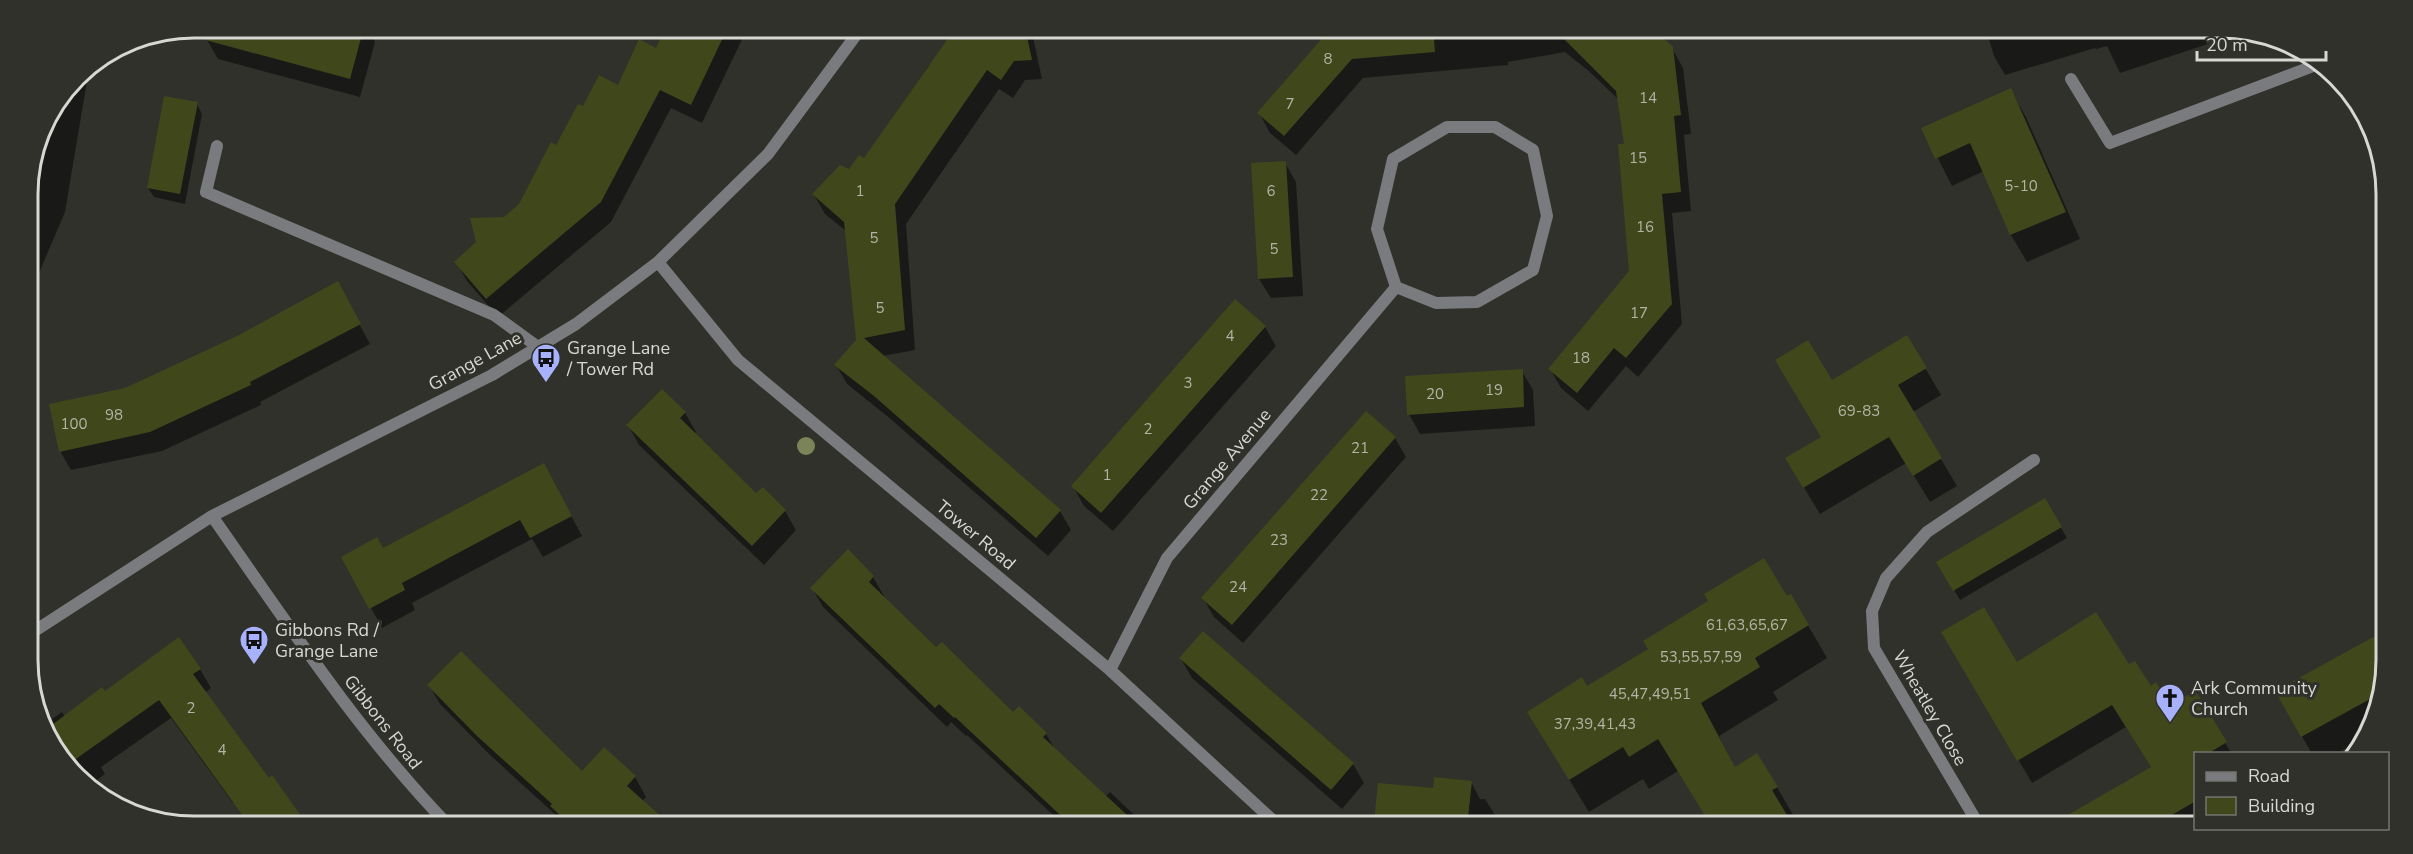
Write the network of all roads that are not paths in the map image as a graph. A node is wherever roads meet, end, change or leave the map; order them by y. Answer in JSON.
{"nodes":[{"id":1,"x":855,"y":37,"type":"edge"},
{"id":2,"x":2310,"y":67,"type":"edge"},
{"id":3,"x":2072,"y":79,"type":"dead end"},
{"id":4,"x":217,"y":146,"type":"dead end"},
{"id":5,"x":658,"y":262,"type":"junction"},
{"id":6,"x":1396,"y":287,"type":"junction"},
{"id":7,"x":538,"y":347,"type":"junction"},
{"id":8,"x":2034,"y":460,"type":"dead end"},
{"id":9,"x":212,"y":516,"type":"junction"},
{"id":10,"x":38,"y":629,"type":"edge"},
{"id":11,"x":1110,"y":670,"type":"junction"},
{"id":12,"x":439,"y":816,"type":"edge"},
{"id":13,"x":1268,"y":816,"type":"edge"},
{"id":14,"x":1973,"y":816,"type":"edge"}],
"edges":[{"from":1,"to":5,"type":"street","name":"Grange Lane"},
{"from":2,"to":3,"type":"street"},
{"from":4,"to":7,"type":"street"},
{"from":5,"to":7,"type":"street","name":"Grange Lane"},
{"from":5,"to":11,"type":"street","name":"Tower Road"},
{"from":6,"to":6,"type":"street"},
{"from":6,"to":11,"type":"street","name":"Grange Avenue"},
{"from":7,"to":9,"type":"street","name":"Grange Lane"},
{"from":8,"to":14,"type":"street","name":"Wheatley Close"},
{"from":9,"to":10,"type":"street","name":"Grange Lane"},
{"from":9,"to":12,"type":"street","name":"Gibbons Road"},
{"from":11,"to":13,"type":"street","name":"Tower Road"}]}
